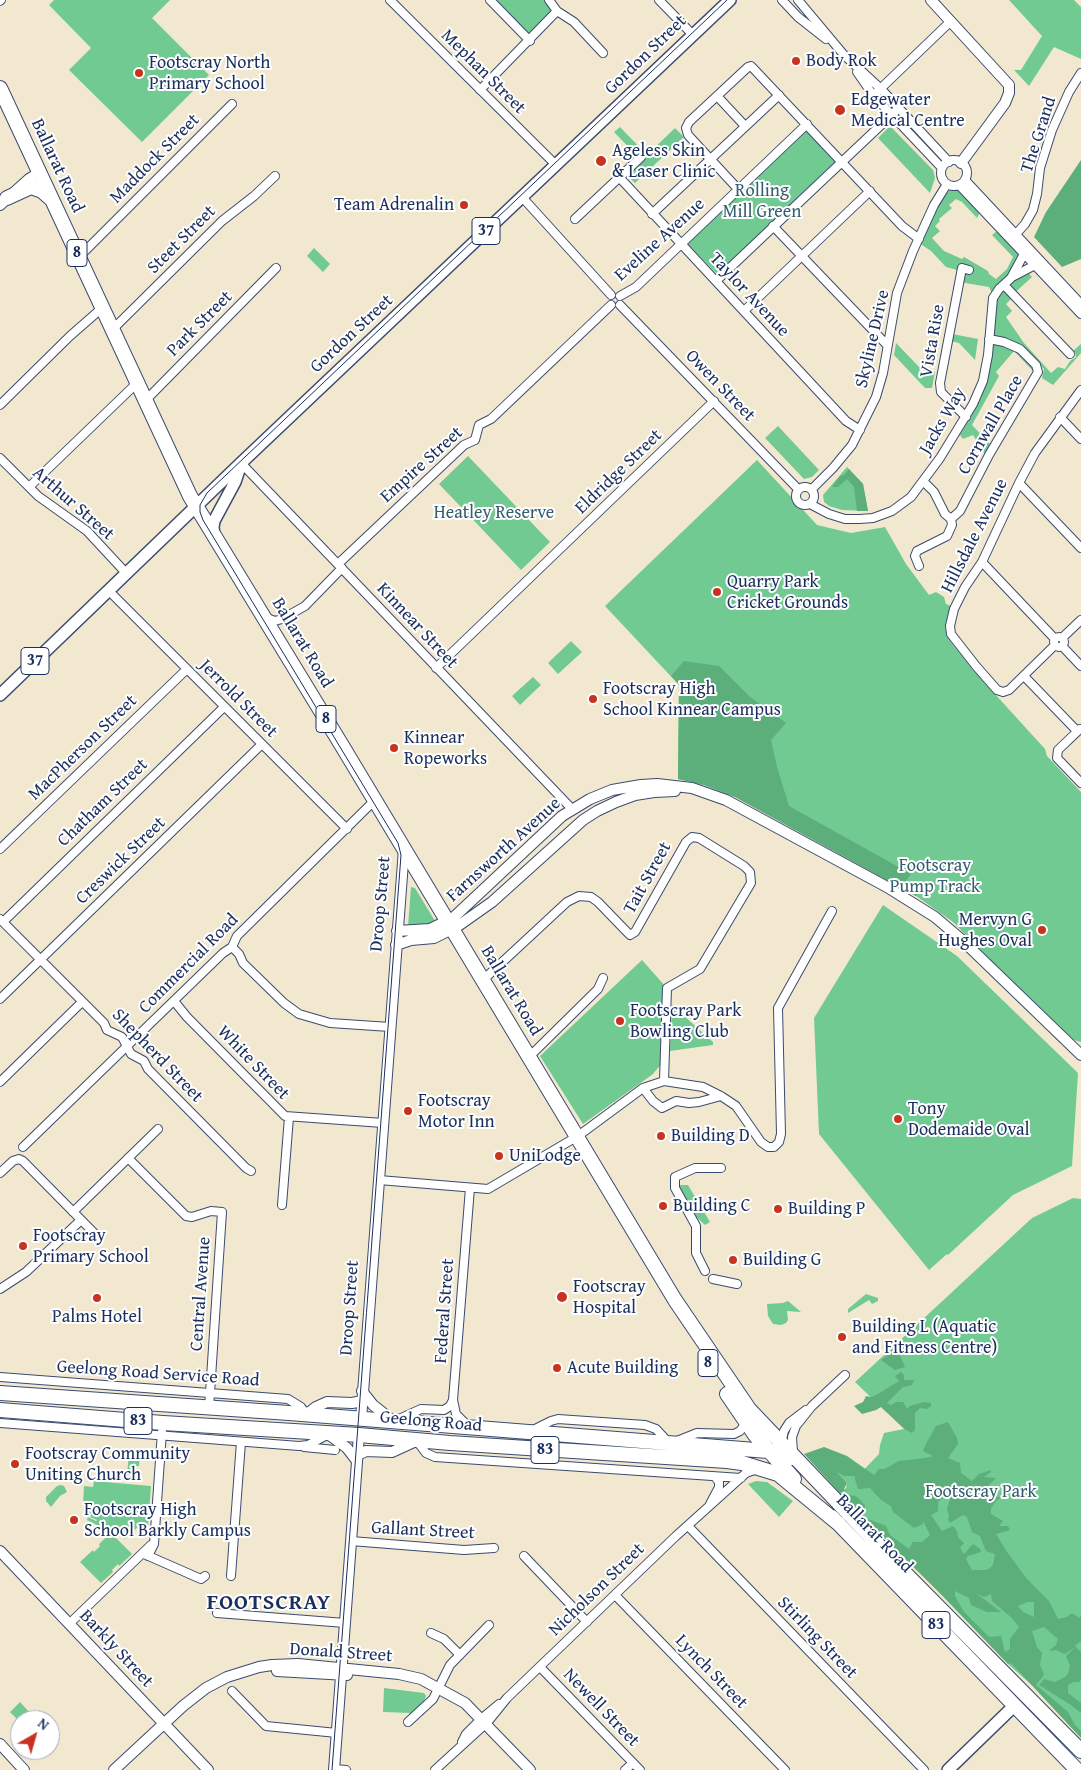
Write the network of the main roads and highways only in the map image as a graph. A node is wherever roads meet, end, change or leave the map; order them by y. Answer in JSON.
{"nodes":[{"id":1,"x":730,"y":0,"type":"edge"},
{"id":2,"x":0,"y":88,"type":"edge"},
{"id":3,"x":51,"y":199,"type":"junction"},
{"id":4,"x":4,"y":202,"type":"edge"},
{"id":5,"x":241,"y":463,"type":"junction"},
{"id":6,"x":196,"y":507,"type":"junction"},
{"id":7,"x":214,"y":538,"type":"junction"},
{"id":8,"x":0,"y":695,"type":"edge"},
{"id":9,"x":675,"y":1300,"type":"junction"},
{"id":10,"x":0,"y":1392,"type":"edge"},
{"id":11,"x":0,"y":1410,"type":"edge"},
{"id":12,"x":264,"y":1412,"type":"junction"},
{"id":13,"x":360,"y":1419,"type":"junction"},
{"id":14,"x":277,"y":1430,"type":"junction"},
{"id":15,"x":360,"y":1435,"type":"junction"},
{"id":16,"x":778,"y":1453,"type":"junction"},
{"id":17,"x":799,"y":1462,"type":"joint"},
{"id":18,"x":839,"y":1524,"type":"junction"},
{"id":19,"x":964,"y":1634,"type":"junction"},
{"id":20,"x":954,"y":1644,"type":"junction"},
{"id":21,"x":1026,"y":1695,"type":"junction"},
{"id":22,"x":1014,"y":1706,"type":"junction"},
{"id":23,"x":1054,"y":1723,"type":"junction"},
{"id":24,"x":1042,"y":1735,"type":"junction"},
{"id":25,"x":1081,"y":1751,"type":"edge"},
{"id":26,"x":948,"y":1770,"type":"edge"},
{"id":27,"x":1077,"y":1770,"type":"edge"}],
"edges":[{"from":1,"to":5,"type":"main road","name":"Gordon Street","number":"37"},
{"from":2,"to":3,"type":"highway","name":"Ballarat Road","number":"8"},
{"from":3,"to":4,"type":"highway"},
{"from":3,"to":6,"type":"highway","name":"Ballarat Road","number":"8"},
{"from":5,"to":6,"type":"main road","name":"Gordon Street","number":"37"},
{"from":5,"to":7,"type":"main road"},
{"from":6,"to":7,"type":"highway","name":"Ballarat Road","number":"8"},
{"from":6,"to":8,"type":"main road","name":"Gordon Street","number":"37"},
{"from":7,"to":9,"type":"highway","name":"Ballarat Road","number":"8"},
{"from":9,"to":16,"type":"highway","name":"Ballarat Road","number":"8"},
{"from":9,"to":16,"type":"highway","name":"Ballarat Road","number":"8"},
{"from":10,"to":12,"type":"highway","name":"Geelong Road","number":"83"},
{"from":11,"to":14,"type":"highway","name":"Geelong Road","number":"83"},
{"from":12,"to":13,"type":"highway","name":"Geelong Road","number":"83"},
{"from":12,"to":14,"type":"highway"},
{"from":13,"to":15,"type":"highway","name":"Droop Street"},
{"from":13,"to":16,"type":"highway","name":"Geelong Road","number":"83"},
{"from":14,"to":15,"type":"highway","name":"Geelong Road","number":"83"},
{"from":15,"to":18,"type":"highway","name":"Geelong Road","number":"83"},
{"from":16,"to":17,"type":"highway","name":"Geelong Road","number":"83"},
{"from":16,"to":18,"type":"highway","name":"Ballarat Road","number":"8"},
{"from":17,"to":19,"type":"highway","name":"Ballarat Road","number":"83"},
{"from":18,"to":20,"type":"highway","name":"Ballarat Road","number":"83"},
{"from":19,"to":20,"type":"highway"},
{"from":19,"to":21,"type":"highway","name":"Ballarat Road","number":"83"},
{"from":20,"to":22,"type":"highway","name":"Ballarat Road","number":"83"},
{"from":21,"to":22,"type":"highway"},
{"from":21,"to":23,"type":"highway","name":"Ballarat Road"},
{"from":22,"to":24,"type":"highway","name":"Ballarat Road"},
{"from":22,"to":26,"type":"main road"},
{"from":23,"to":24,"type":"highway"},
{"from":23,"to":25,"type":"highway","name":"Ballarat Road"},
{"from":24,"to":27,"type":"highway","name":"Ballarat Road"}]}
